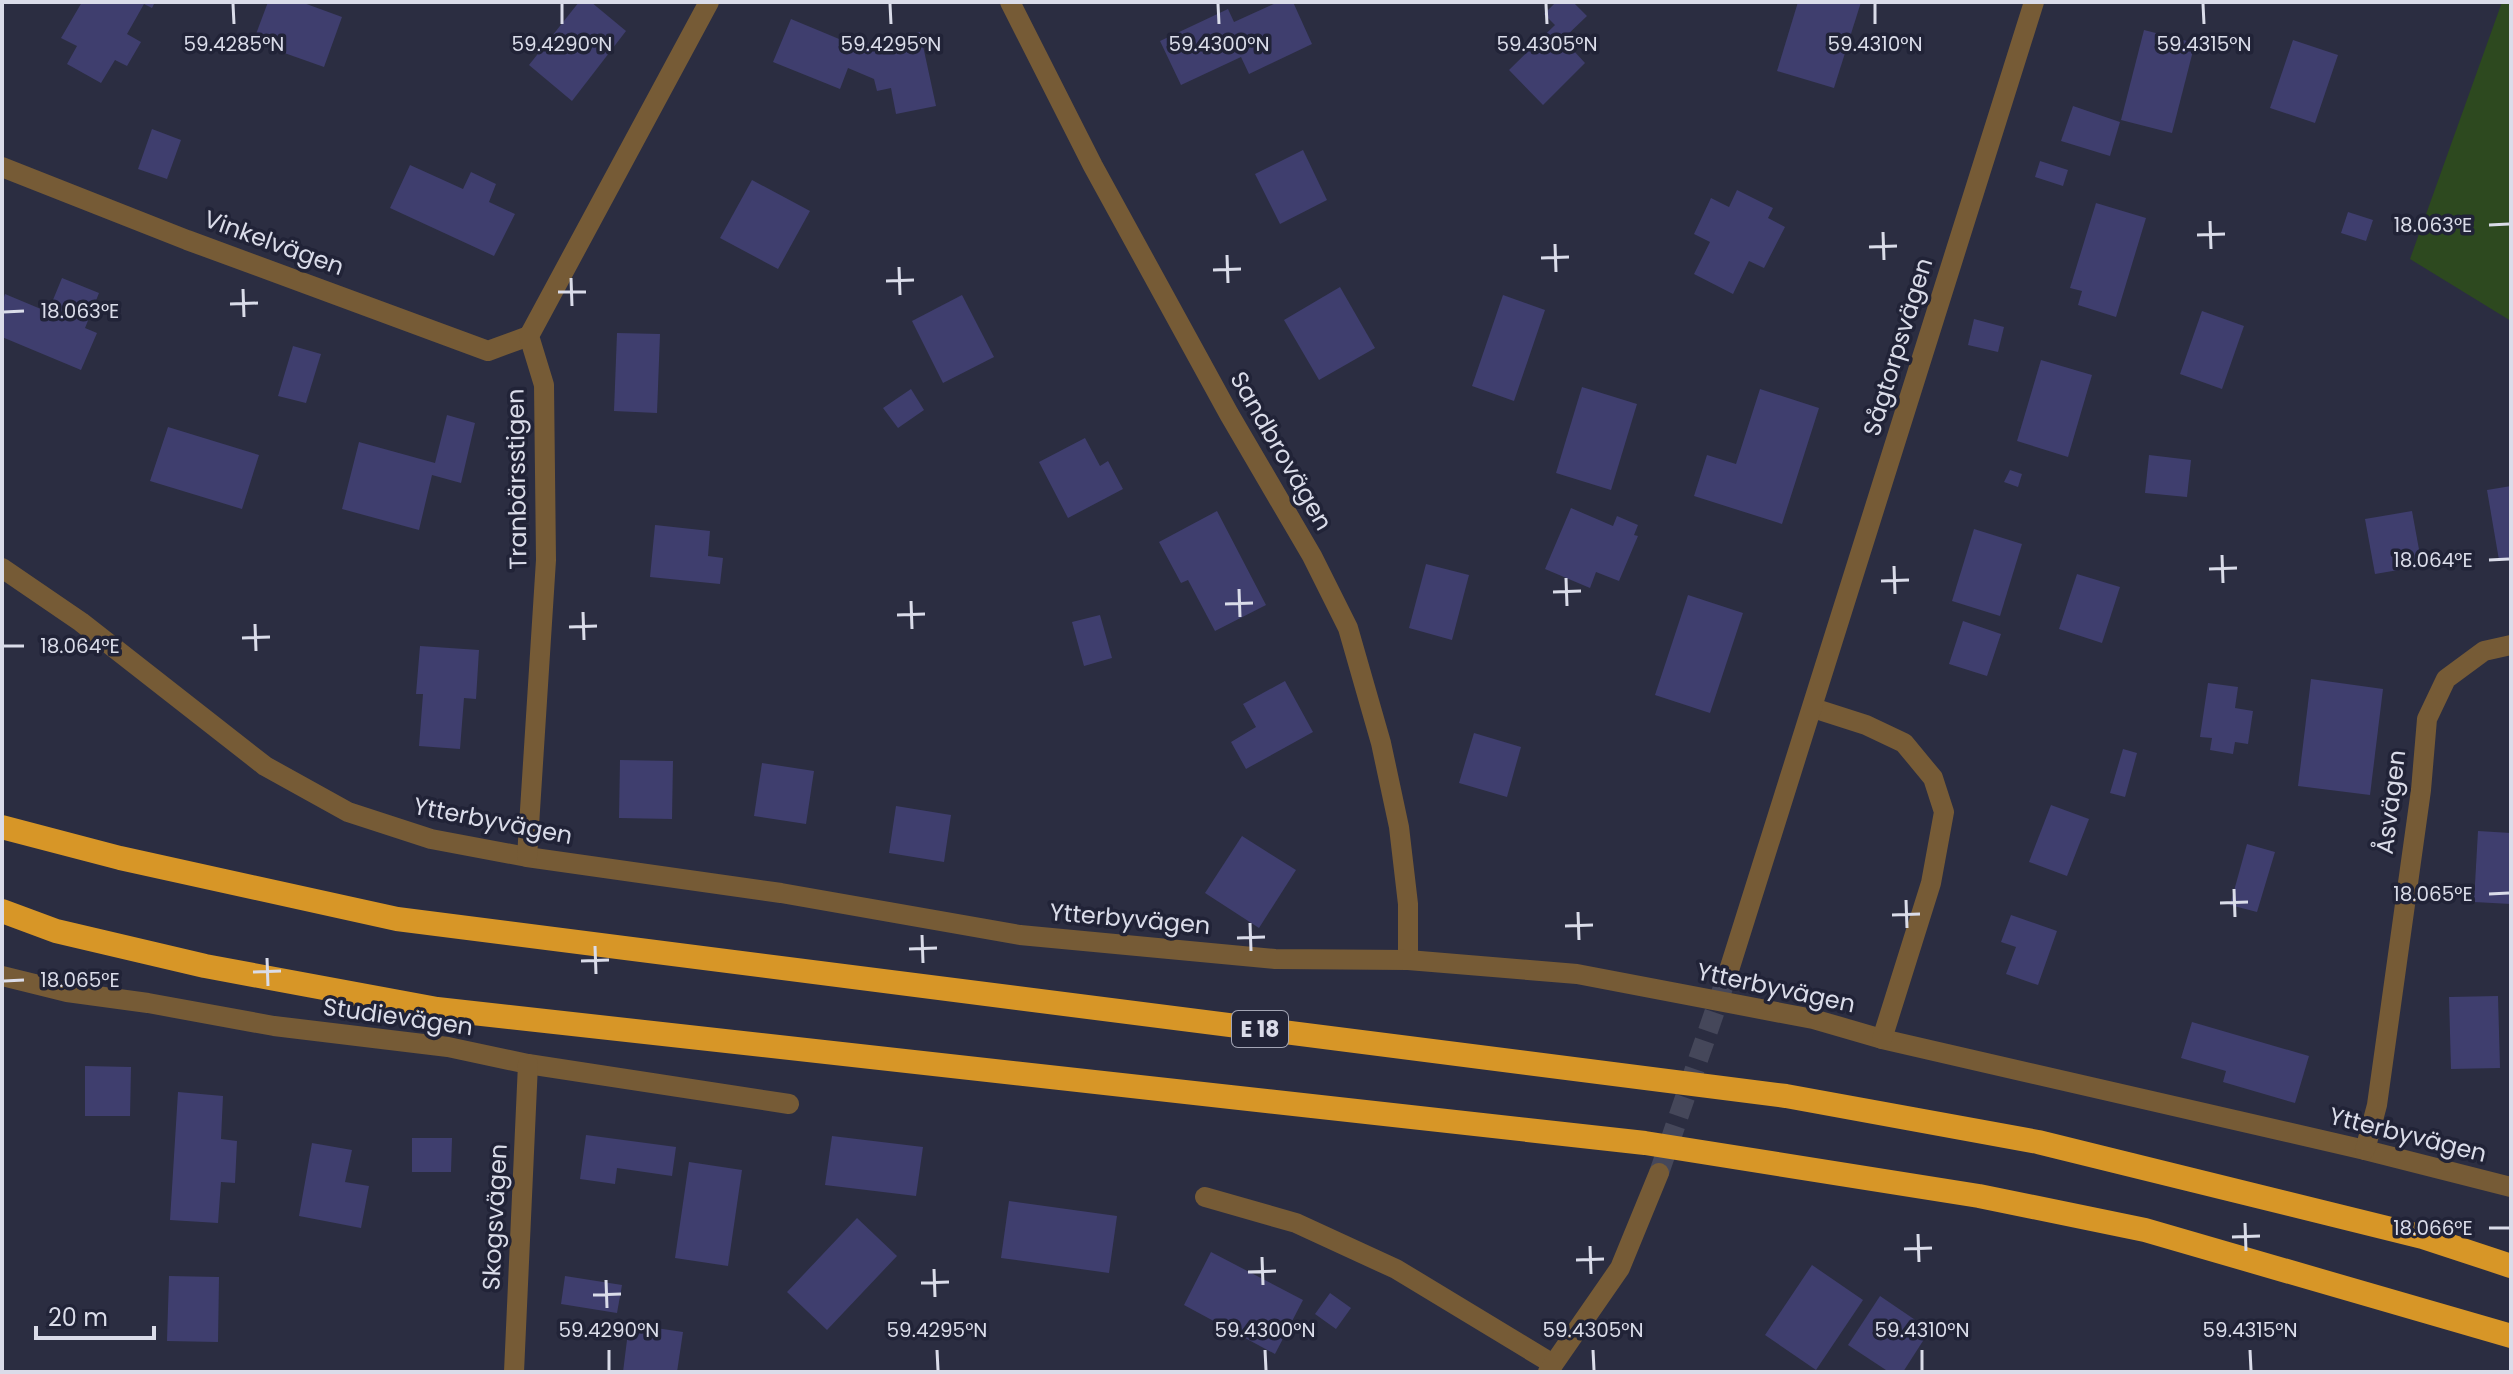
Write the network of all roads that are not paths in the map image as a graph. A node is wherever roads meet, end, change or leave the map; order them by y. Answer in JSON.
{"nodes":[{"id":1,"x":709,"y":2,"type":"edge"},
{"id":2,"x":1010,"y":2,"type":"edge"},
{"id":3,"x":2034,"y":2,"type":"edge"},
{"id":4,"x":2,"y":167,"type":"edge"},
{"id":5,"x":529,"y":336,"type":"junction"},
{"id":6,"x":2,"y":568,"type":"edge"},
{"id":7,"x":2511,"y":645,"type":"edge"},
{"id":8,"x":1813,"y":708,"type":"junction"},
{"id":9,"x":2,"y":827,"type":"edge"},
{"id":10,"x":527,"y":857,"type":"junction"},
{"id":11,"x":2,"y":911,"type":"edge"},
{"id":12,"x":1408,"y":960,"type":"junction"},
{"id":13,"x":1730,"y":967,"type":"tunnel mouth"},
{"id":14,"x":2,"y":976,"type":"edge"},
{"id":15,"x":1882,"y":1039,"type":"junction"},
{"id":16,"x":528,"y":1064,"type":"junction"},
{"id":17,"x":789,"y":1104,"type":"dead end"},
{"id":18,"x":2365,"y":1150,"type":"junction"},
{"id":19,"x":1659,"y":1173,"type":"tunnel mouth"},
{"id":20,"x":2511,"y":1187,"type":"edge"},
{"id":21,"x":1205,"y":1197,"type":"dead end"},
{"id":22,"x":2511,"y":1266,"type":"edge"},
{"id":23,"x":2511,"y":1336,"type":"edge"},
{"id":24,"x":1551,"y":1368,"type":"edge"},
{"id":25,"x":514,"y":1372,"type":"edge"}],
"edges":[{"from":1,"to":5,"type":"street"},
{"from":2,"to":12,"type":"street","name":"Sandbrovägen"},
{"from":3,"to":8,"type":"street","name":"Sågtorpsvägen"},
{"from":4,"to":5,"type":"street","name":"Vinkelvägen"},
{"from":5,"to":10,"type":"street","name":"Tranbärsstigen"},
{"from":6,"to":10,"type":"street","name":"Ytterbyvägen"},
{"from":7,"to":18,"type":"street","name":"Åsvägen"},
{"from":8,"to":13,"type":"street","name":"Sågtorpsvägen"},
{"from":8,"to":15,"type":"street"},
{"from":9,"to":22,"type":"highway","number":"E 18"},
{"from":10,"to":12,"type":"street","name":"Ytterbyvägen"},
{"from":11,"to":23,"type":"highway"},
{"from":12,"to":15,"type":"street","name":"Ytterbyvägen"},
{"from":14,"to":16,"type":"street","name":"Studievägen"},
{"from":15,"to":18,"type":"street","name":"Ytterbyvägen"},
{"from":16,"to":17,"type":"street","name":"Studievägen"},
{"from":16,"to":25,"type":"street","name":"Skogsvägen"},
{"from":18,"to":20,"type":"street","name":"Ytterbyvägen"},
{"from":19,"to":24,"type":"street"},
{"from":21,"to":24,"type":"street"}]}
